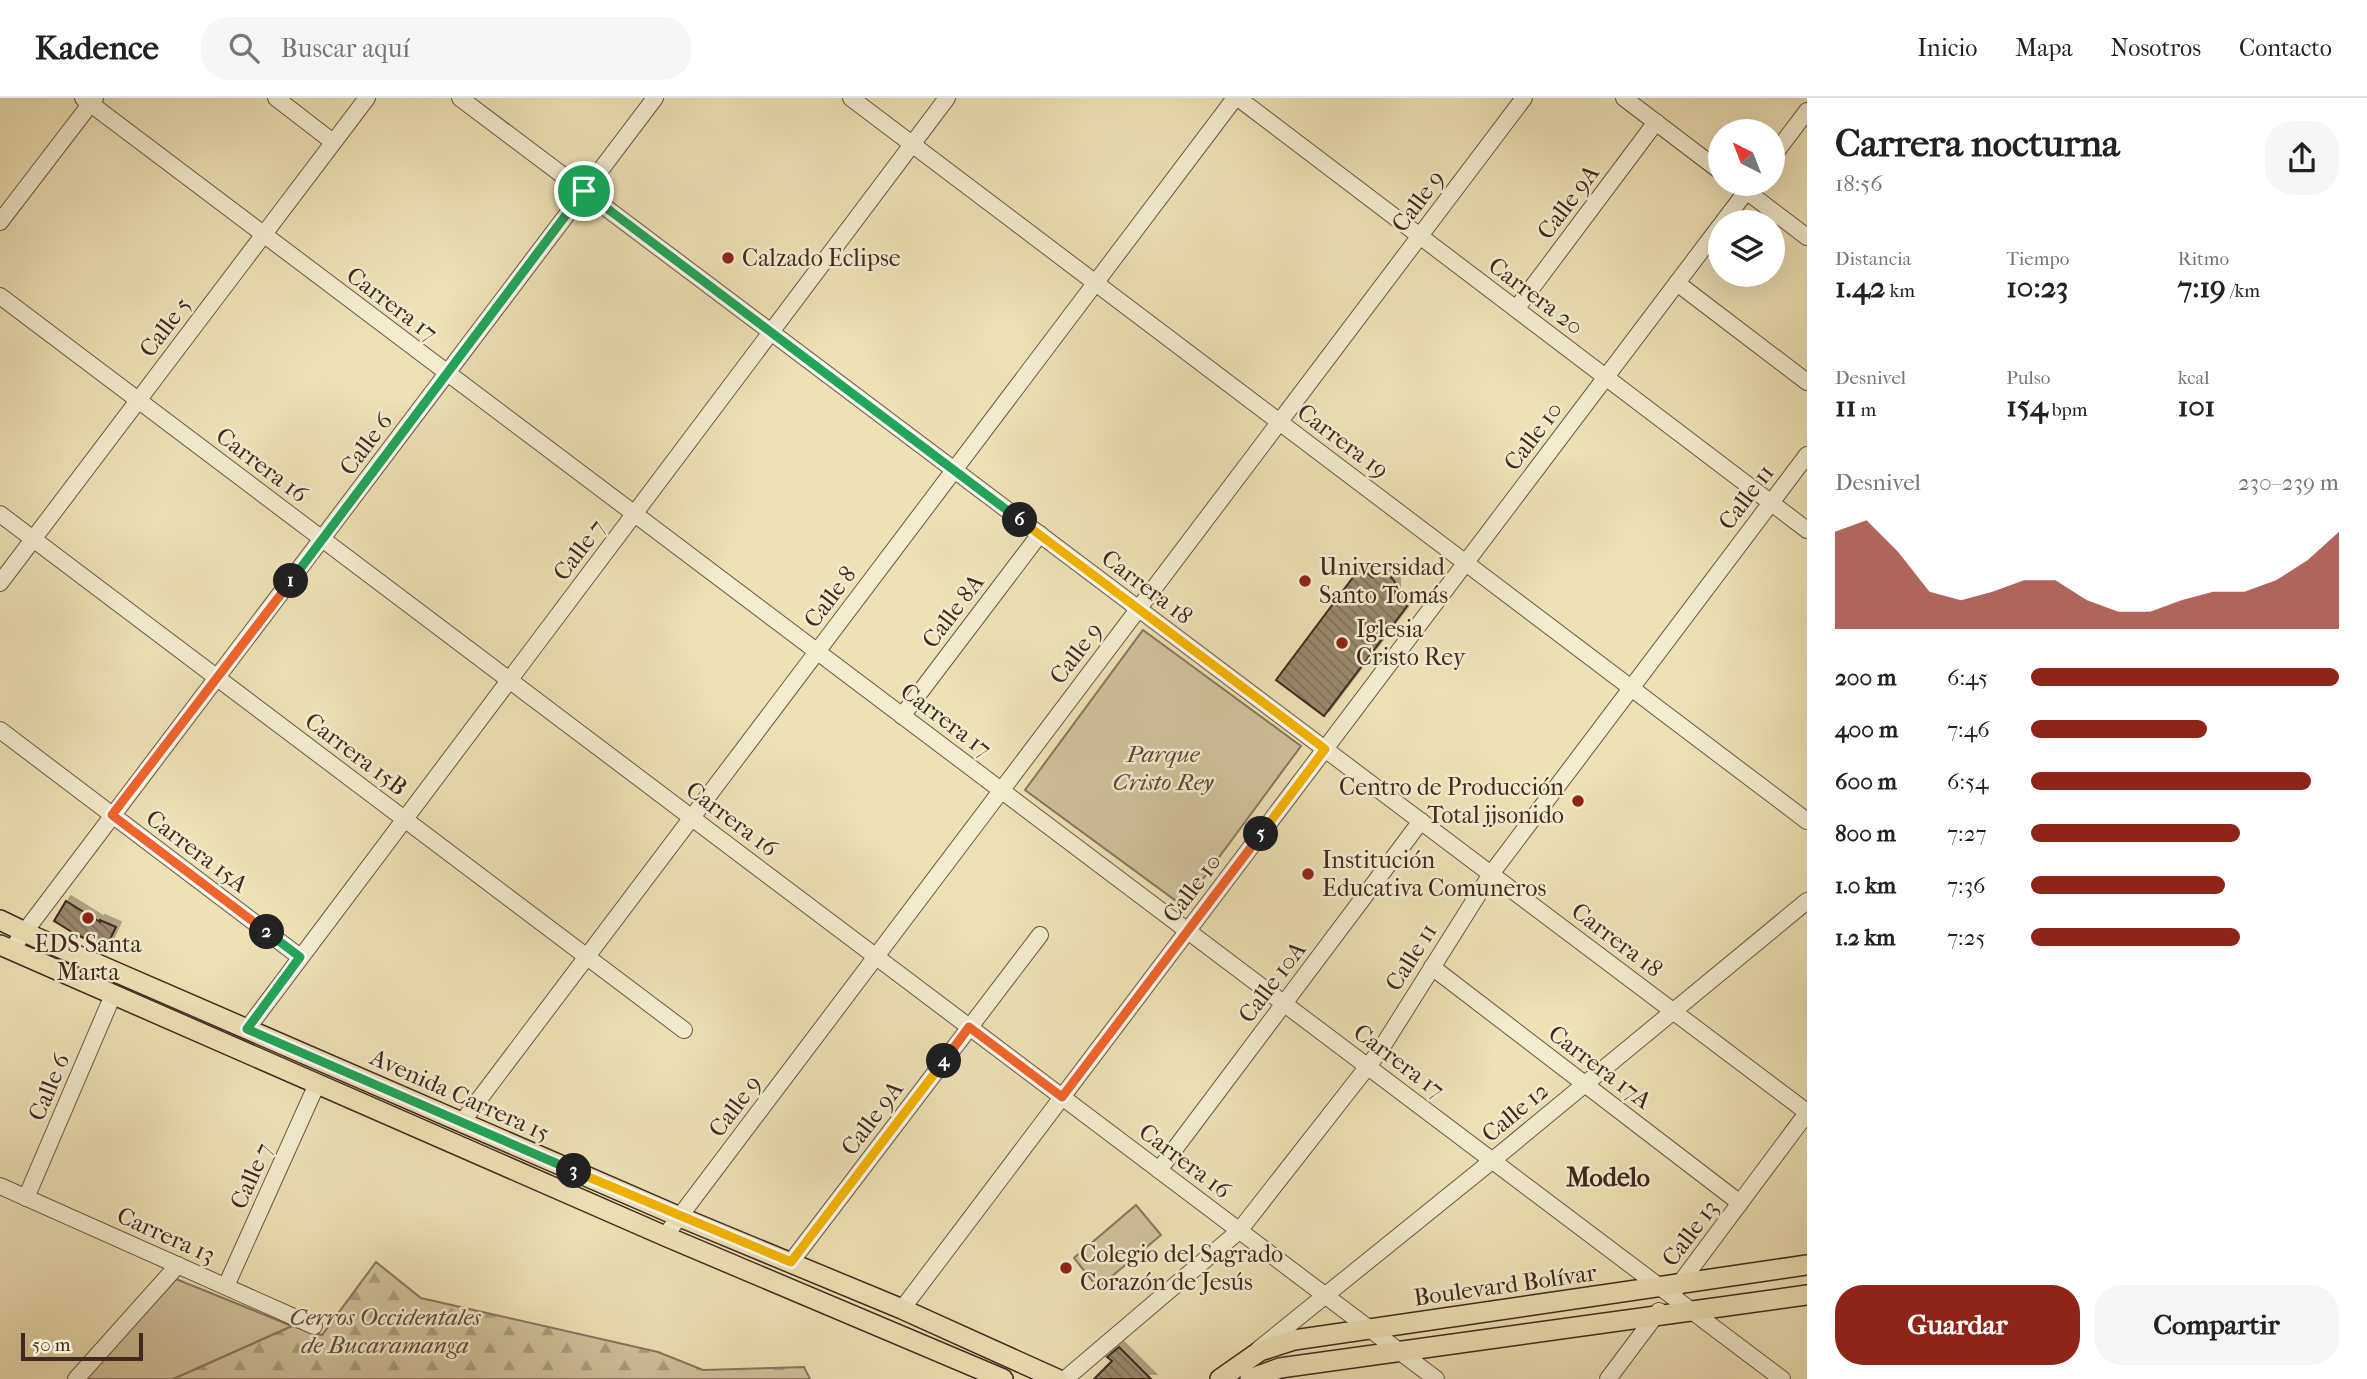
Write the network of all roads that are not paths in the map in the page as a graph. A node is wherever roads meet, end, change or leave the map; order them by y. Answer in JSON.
{"nodes":[{"id":1,"x":276,"y":98,"type":"edge"},
{"id":2,"x":366,"y":98,"type":"edge"},
{"id":3,"x":460,"y":98,"type":"edge"},
{"id":4,"x":655,"y":98,"type":"edge"},
{"id":5,"x":851,"y":98,"type":"edge"},
{"id":6,"x":947,"y":98,"type":"edge"},
{"id":7,"x":1236,"y":98,"type":"edge"},
{"id":8,"x":1524,"y":98,"type":"edge"},
{"id":9,"x":1623,"y":98,"type":"edge"},
{"id":10,"x":89,"y":100,"type":"edge"},
{"id":11,"x":1807,"y":111,"type":"edge"},
{"id":12,"x":1656,"y":122,"type":"junction"},
{"id":13,"x":1785,"y":140,"type":"edge"},
{"id":14,"x":333,"y":142,"type":"junction"},
{"id":15,"x":913,"y":144,"type":"junction"},
{"id":16,"x":1708,"y":162,"type":"edge"},
{"id":17,"x":584,"y":191,"type":"junction"},
{"id":18,"x":1757,"y":196,"type":"edge"},
{"id":19,"x":0,"y":222,"type":"edge"},
{"id":20,"x":263,"y":235,"type":"junction"},
{"id":21,"x":1420,"y":236,"type":"junction"},
{"id":22,"x":1807,"y":237,"type":"edge"},
{"id":23,"x":1708,"y":242,"type":"edge"},
{"id":24,"x":1096,"y":283,"type":"junction"},
{"id":25,"x":1677,"y":283,"type":"junction"},
{"id":26,"x":0,"y":296,"type":"edge"},
{"id":27,"x":1516,"y":309,"type":"junction"},
{"id":28,"x":771,"y":332,"type":"junction"},
{"id":29,"x":447,"y":374,"type":"junction"},
{"id":30,"x":1606,"y":377,"type":"junction"},
{"id":31,"x":1807,"y":382,"type":"edge"},
{"id":32,"x":138,"y":400,"type":"junction"},
{"id":33,"x":1280,"y":422,"type":"junction"},
{"id":34,"x":1807,"y":455,"type":"edge"},
{"id":35,"x":954,"y":470,"type":"junction"},
{"id":36,"x":1771,"y":503,"type":"junction"},
{"id":37,"x":0,"y":514,"type":"edge"},
{"id":38,"x":634,"y":514,"type":"junction"},
{"id":39,"x":1807,"y":530,"type":"edge"},
{"id":40,"x":1040,"y":534,"type":"junction"},
{"id":41,"x":34,"y":539,"type":"junction"},
{"id":42,"x":323,"y":539,"type":"junction"},
{"id":43,"x":1466,"y":563,"type":"junction"},
{"id":44,"x":0,"y":583,"type":"edge"},
{"id":45,"x":1139,"y":608,"type":"junction"},
{"id":46,"x":817,"y":652,"type":"junction"},
{"id":47,"x":218,"y":678,"type":"junction"},
{"id":48,"x":509,"y":680,"type":"junction"},
{"id":49,"x":1631,"y":688,"type":"junction"},
{"id":50,"x":902,"y":716,"type":"junction"},
{"id":51,"x":0,"y":730,"type":"edge"},
{"id":52,"x":1325,"y":749,"type":"junction"},
{"id":53,"x":1001,"y":791,"type":"junction"},
{"id":54,"x":112,"y":815,"type":"junction"},
{"id":55,"x":692,"y":818,"type":"junction"},
{"id":56,"x":404,"y":819,"type":"junction"},
{"id":57,"x":1421,"y":821,"type":"junction"},
{"id":58,"x":1807,"y":821,"type":"edge"},
{"id":59,"x":1491,"y":874,"type":"junction"},
{"id":60,"x":1807,"y":901,"type":"edge"},
{"id":61,"x":0,"y":920,"type":"edge"},
{"id":62,"x":1188,"y":931,"type":"junction"},
{"id":63,"x":24,"y":932,"type":"junction"},
{"id":64,"x":1040,"y":935,"type":"dead end"},
{"id":65,"x":5,"y":947,"type":"edge"},
{"id":66,"x":300,"y":957,"type":"junction"},
{"id":67,"x":587,"y":957,"type":"junction"},
{"id":68,"x":876,"y":957,"type":"junction"},
{"id":69,"x":1432,"y":967,"type":"junction"},
{"id":70,"x":113,"y":995,"type":"junction"},
{"id":71,"x":1284,"y":1003,"type":"junction"},
{"id":72,"x":1673,"y":1011,"type":"junction"},
{"id":73,"x":969,"y":1027,"type":"junction"},
{"id":74,"x":247,"y":1029,"type":"junction"},
{"id":75,"x":684,"y":1030,"type":"dead end"},
{"id":76,"x":1368,"y":1066,"type":"junction"},
{"id":77,"x":1584,"y":1083,"type":"junction"},
{"id":78,"x":317,"y":1084,"type":"junction"},
{"id":79,"x":1062,"y":1097,"type":"junction"},
{"id":80,"x":1807,"y":1113,"type":"edge"},
{"id":81,"x":462,"y":1122,"type":"junction"},
{"id":82,"x":1493,"y":1160,"type":"junction"},
{"id":83,"x":1159,"y":1170,"type":"junction"},
{"id":84,"x":9,"y":1194,"type":"edge"},
{"id":85,"x":1740,"y":1203,"type":"junction"},
{"id":86,"x":680,"y":1217,"type":"junction"},
{"id":87,"x":1239,"y":1231,"type":"junction"},
{"id":88,"x":665,"y":1236,"type":"junction"},
{"id":89,"x":791,"y":1262,"type":"junction"},
{"id":90,"x":178,"y":1265,"type":"junction"},
{"id":91,"x":1807,"y":1265,"type":"edge"},
{"id":92,"x":226,"y":1286,"type":"junction"},
{"id":93,"x":1670,"y":1289,"type":"junction"},
{"id":94,"x":1325,"y":1295,"type":"junction"},
{"id":95,"x":1807,"y":1295,"type":"edge"},
{"id":96,"x":902,"y":1309,"type":"junction"},
{"id":97,"x":1691,"y":1311,"type":"junction"},
{"id":98,"x":1656,"y":1316,"type":"junction"},
{"id":99,"x":314,"y":1326,"type":"dead end"},
{"id":100,"x":1370,"y":1329,"type":"junction"},
{"id":101,"x":1400,"y":1352,"type":"junction"},
{"id":102,"x":1251,"y":1355,"type":"junction"},
{"id":103,"x":76,"y":1379,"type":"edge"},
{"id":104,"x":1003,"y":1379,"type":"edge"},
{"id":105,"x":1056,"y":1379,"type":"edge"},
{"id":106,"x":1065,"y":1379,"type":"edge"},
{"id":107,"x":1220,"y":1379,"type":"edge"},
{"id":108,"x":1250,"y":1379,"type":"edge"},
{"id":109,"x":1436,"y":1379,"type":"edge"},
{"id":110,"x":1608,"y":1379,"type":"edge"},
{"id":111,"x":1782,"y":1379,"type":"edge"}],
"edges":[{"from":1,"to":14,"type":"street"},
{"from":2,"to":14,"type":"street","name":"Calle 5"},
{"from":3,"to":17,"type":"street","name":"Carrera 18"},
{"from":4,"to":17,"type":"street","name":"Calle 6"},
{"from":5,"to":15,"type":"street","name":"Carrera 19"},
{"from":6,"to":15,"type":"street","name":"Calle 7"},
{"from":7,"to":21,"type":"street","name":"Carrera 20"},
{"from":7,"to":24,"type":"street","name":"Calle 8"},
{"from":8,"to":21,"type":"street","name":"Calle 9"},
{"from":9,"to":12,"type":"street"},
{"from":10,"to":19,"type":"street"},
{"from":10,"to":20,"type":"street","name":"Carrera 17"},
{"from":11,"to":13,"type":"street"},
{"from":12,"to":16,"type":"street"},
{"from":12,"to":27,"type":"street","name":"Calle 9A"},
{"from":14,"to":20,"type":"street","name":"Calle 5"},
{"from":15,"to":24,"type":"street","name":"Carrera 19"},
{"from":15,"to":28,"type":"street","name":"Calle 7"},
{"from":17,"to":28,"type":"street","name":"Carrera 18"},
{"from":17,"to":29,"type":"street","name":"Calle 6"},
{"from":18,"to":22,"type":"street"},
{"from":20,"to":29,"type":"street","name":"Carrera 17"},
{"from":20,"to":32,"type":"street","name":"Calle 5"},
{"from":21,"to":27,"type":"street","name":"Carrera 20"},
{"from":21,"to":33,"type":"street","name":"Calle 9"},
{"from":23,"to":25,"type":"street","name":"Calle 10"},
{"from":24,"to":33,"type":"street","name":"Carrera 19"},
{"from":24,"to":35,"type":"street","name":"Calle 8"},
{"from":25,"to":30,"type":"street","name":"Calle 10"},
{"from":25,"to":31,"type":"street"},
{"from":26,"to":32,"type":"street","name":"Carrera 16"},
{"from":27,"to":30,"type":"street","name":"Carrera 20"},
{"from":28,"to":35,"type":"street","name":"Carrera 18"},
{"from":28,"to":38,"type":"street","name":"Calle 7"},
{"from":29,"to":38,"type":"street","name":"Carrera 17"},
{"from":29,"to":42,"type":"street","name":"Calle 6"},
{"from":30,"to":36,"type":"street","name":"Carrera 20"},
{"from":30,"to":43,"type":"street","name":"Calle 10"},
{"from":32,"to":41,"type":"street","name":"Calle 5"},
{"from":32,"to":42,"type":"street","name":"Carrera 16"},
{"from":33,"to":43,"type":"street","name":"Carrera 19"},
{"from":33,"to":45,"type":"street","name":"Calle 9"},
{"from":34,"to":36,"type":"street","name":"Calle 11"},
{"from":35,"to":40,"type":"street","name":"Carrera 18"},
{"from":35,"to":46,"type":"street","name":"Calle 8"},
{"from":36,"to":39,"type":"street","name":"Carrera 20"},
{"from":36,"to":49,"type":"street","name":"Calle 11"},
{"from":37,"to":41,"type":"street","name":"Carrera 15B"},
{"from":38,"to":46,"type":"street","name":"Carrera 17"},
{"from":38,"to":48,"type":"street","name":"Calle 7"},
{"from":40,"to":45,"type":"street","name":"Carrera 18"},
{"from":40,"to":50,"type":"street","name":"Calle 8A"},
{"from":41,"to":44,"type":"street","name":"Calle 5"},
{"from":41,"to":47,"type":"street","name":"Carrera 15B"},
{"from":42,"to":47,"type":"street","name":"Calle 6"},
{"from":42,"to":48,"type":"street","name":"Carrera 16"},
{"from":43,"to":49,"type":"street","name":"Carrera 19"},
{"from":43,"to":52,"type":"street","name":"Calle 10"},
{"from":45,"to":52,"type":"street","name":"Carrera 18"},
{"from":45,"to":53,"type":"street","name":"Calle 9"},
{"from":46,"to":50,"type":"street","name":"Carrera 17"},
{"from":46,"to":55,"type":"street","name":"Calle 8"},
{"from":47,"to":54,"type":"street","name":"Calle 6"},
{"from":47,"to":56,"type":"street","name":"Carrera 15B"},
{"from":48,"to":55,"type":"street","name":"Carrera 16"},
{"from":48,"to":56,"type":"street","name":"Calle 7"},
{"from":49,"to":58,"type":"street","name":"Carrera 19"},
{"from":49,"to":59,"type":"street","name":"Calle 11"},
{"from":50,"to":53,"type":"street","name":"Carrera 17"},
{"from":51,"to":54,"type":"street","name":"Carrera 15A"},
{"from":52,"to":57,"type":"street","name":"Carrera 18"},
{"from":52,"to":62,"type":"street","name":"Calle 10"},
{"from":53,"to":62,"type":"street","name":"Carrera 17"},
{"from":53,"to":68,"type":"street","name":"Calle 9"},
{"from":54,"to":63,"type":"street","name":"Calle 6"},
{"from":54,"to":66,"type":"street","name":"Carrera 15A"},
{"from":55,"to":67,"type":"street","name":"Calle 8"},
{"from":55,"to":68,"type":"street","name":"Carrera 16"},
{"from":56,"to":66,"type":"street","name":"Calle 7"},
{"from":56,"to":67,"type":"street","name":"Carrera 15B"},
{"from":57,"to":59,"type":"street","name":"Carrera 18"},
{"from":57,"to":71,"type":"street","name":"Calle 10A"},
{"from":59,"to":69,"type":"street","name":"Calle 11"},
{"from":59,"to":72,"type":"street","name":"Carrera 18"},
{"from":60,"to":72,"type":"street","name":"Calle 12"},
{"from":61,"to":63,"type":"main road","name":"Avenida Carrera 15"},
{"from":62,"to":71,"type":"street","name":"Carrera 17"},
{"from":62,"to":79,"type":"street","name":"Calle 10"},
{"from":63,"to":65,"type":"street","name":"Calle 6"},
{"from":63,"to":74,"type":"main road","name":"Avenida Carrera 15"},
{"from":64,"to":73,"type":"street","name":"Calle 9A"},
{"from":65,"to":70,"type":"main road","name":"Avenida Carrera 15"},
{"from":66,"to":74,"type":"street","name":"Calle 7"},
{"from":67,"to":75,"type":"street","name":"Carrera 15B"},
{"from":67,"to":81,"type":"street","name":"Calle 8"},
{"from":68,"to":73,"type":"street","name":"Carrera 16"},
{"from":68,"to":86,"type":"street","name":"Calle 9"},
{"from":69,"to":76,"type":"street","name":"Calle 11"},
{"from":69,"to":77,"type":"street","name":"Carrera 17A"},
{"from":70,"to":78,"type":"main road","name":"Avenida Carrera 15"},
{"from":70,"to":84,"type":"street","name":"Calle 6"},
{"from":71,"to":76,"type":"street","name":"Carrera 17"},
{"from":71,"to":83,"type":"street","name":"Calle 10A"},
{"from":72,"to":77,"type":"street","name":"Calle 12"},
{"from":72,"to":80,"type":"street","name":"Carrera 18"},
{"from":73,"to":79,"type":"street","name":"Carrera 16"},
{"from":73,"to":89,"type":"street","name":"Calle 9A"},
{"from":74,"to":81,"type":"main road","name":"Avenida Carrera 15"},
{"from":76,"to":82,"type":"street","name":"Carrera 17"},
{"from":76,"to":87,"type":"street","name":"Calle 11"},
{"from":77,"to":82,"type":"street","name":"Calle 12"},
{"from":77,"to":85,"type":"street","name":"Carrera 17A"},
{"from":78,"to":88,"type":"main road","name":"Avenida Carrera 15"},
{"from":78,"to":92,"type":"street","name":"Calle 7"},
{"from":79,"to":83,"type":"street","name":"Carrera 16"},
{"from":79,"to":96,"type":"street","name":"Calle 10"},
{"from":80,"to":85,"type":"street","name":"Calle 13"},
{"from":81,"to":86,"type":"main road","name":"Avenida Carrera 15"},
{"from":82,"to":93,"type":"street","name":"Carrera 17"},
{"from":82,"to":94,"type":"street","name":"Calle 12"},
{"from":83,"to":87,"type":"street","name":"Carrera 16"},
{"from":84,"to":90,"type":"street","name":"Carrera 13"},
{"from":85,"to":93,"type":"street","name":"Calle 13"},
{"from":86,"to":88,"type":"street","name":"Calle 9"},
{"from":86,"to":89,"type":"main road","name":"Avenida Carrera 15"},
{"from":87,"to":94,"type":"street","name":"Carrera 16"},
{"from":87,"to":106,"type":"street","name":"Calle 11"},
{"from":88,"to":104,"type":"main road","name":"Avenida Carrera 15"},
{"from":89,"to":96,"type":"main road","name":"Avenida Carrera 15"},
{"from":90,"to":92,"type":"street","name":"Carrera 13"},
{"from":90,"to":103,"type":"street"},
{"from":91,"to":93,"type":"main road","name":"Boulevard Bolívar"},
{"from":92,"to":99,"type":"street","name":"Carrera 13"},
{"from":93,"to":97,"type":"street","name":"Carrera 17"},
{"from":93,"to":98,"type":"street","name":"Calle 13"},
{"from":93,"to":100,"type":"main road","name":"Boulevard Bolívar"},
{"from":94,"to":100,"type":"street","name":"Carrera 16"},
{"from":94,"to":102,"type":"street","name":"Calle 12"},
{"from":95,"to":97,"type":"main road"},
{"from":96,"to":105,"type":"main road","name":"Avenida Carrera 15"},
{"from":97,"to":98,"type":"main road"},
{"from":97,"to":111,"type":"street","name":"Carrera 17"},
{"from":98,"to":101,"type":"main road"},
{"from":98,"to":110,"type":"street","name":"Calle 13"},
{"from":100,"to":101,"type":"street","name":"Carrera 16"},
{"from":100,"to":102,"type":"main road","name":"Boulevard Bolívar"},
{"from":101,"to":108,"type":"main road"},
{"from":101,"to":109,"type":"street","name":"Carrera 16"},
{"from":102,"to":107,"type":"main road","name":"Boulevard Bolívar"}]}
